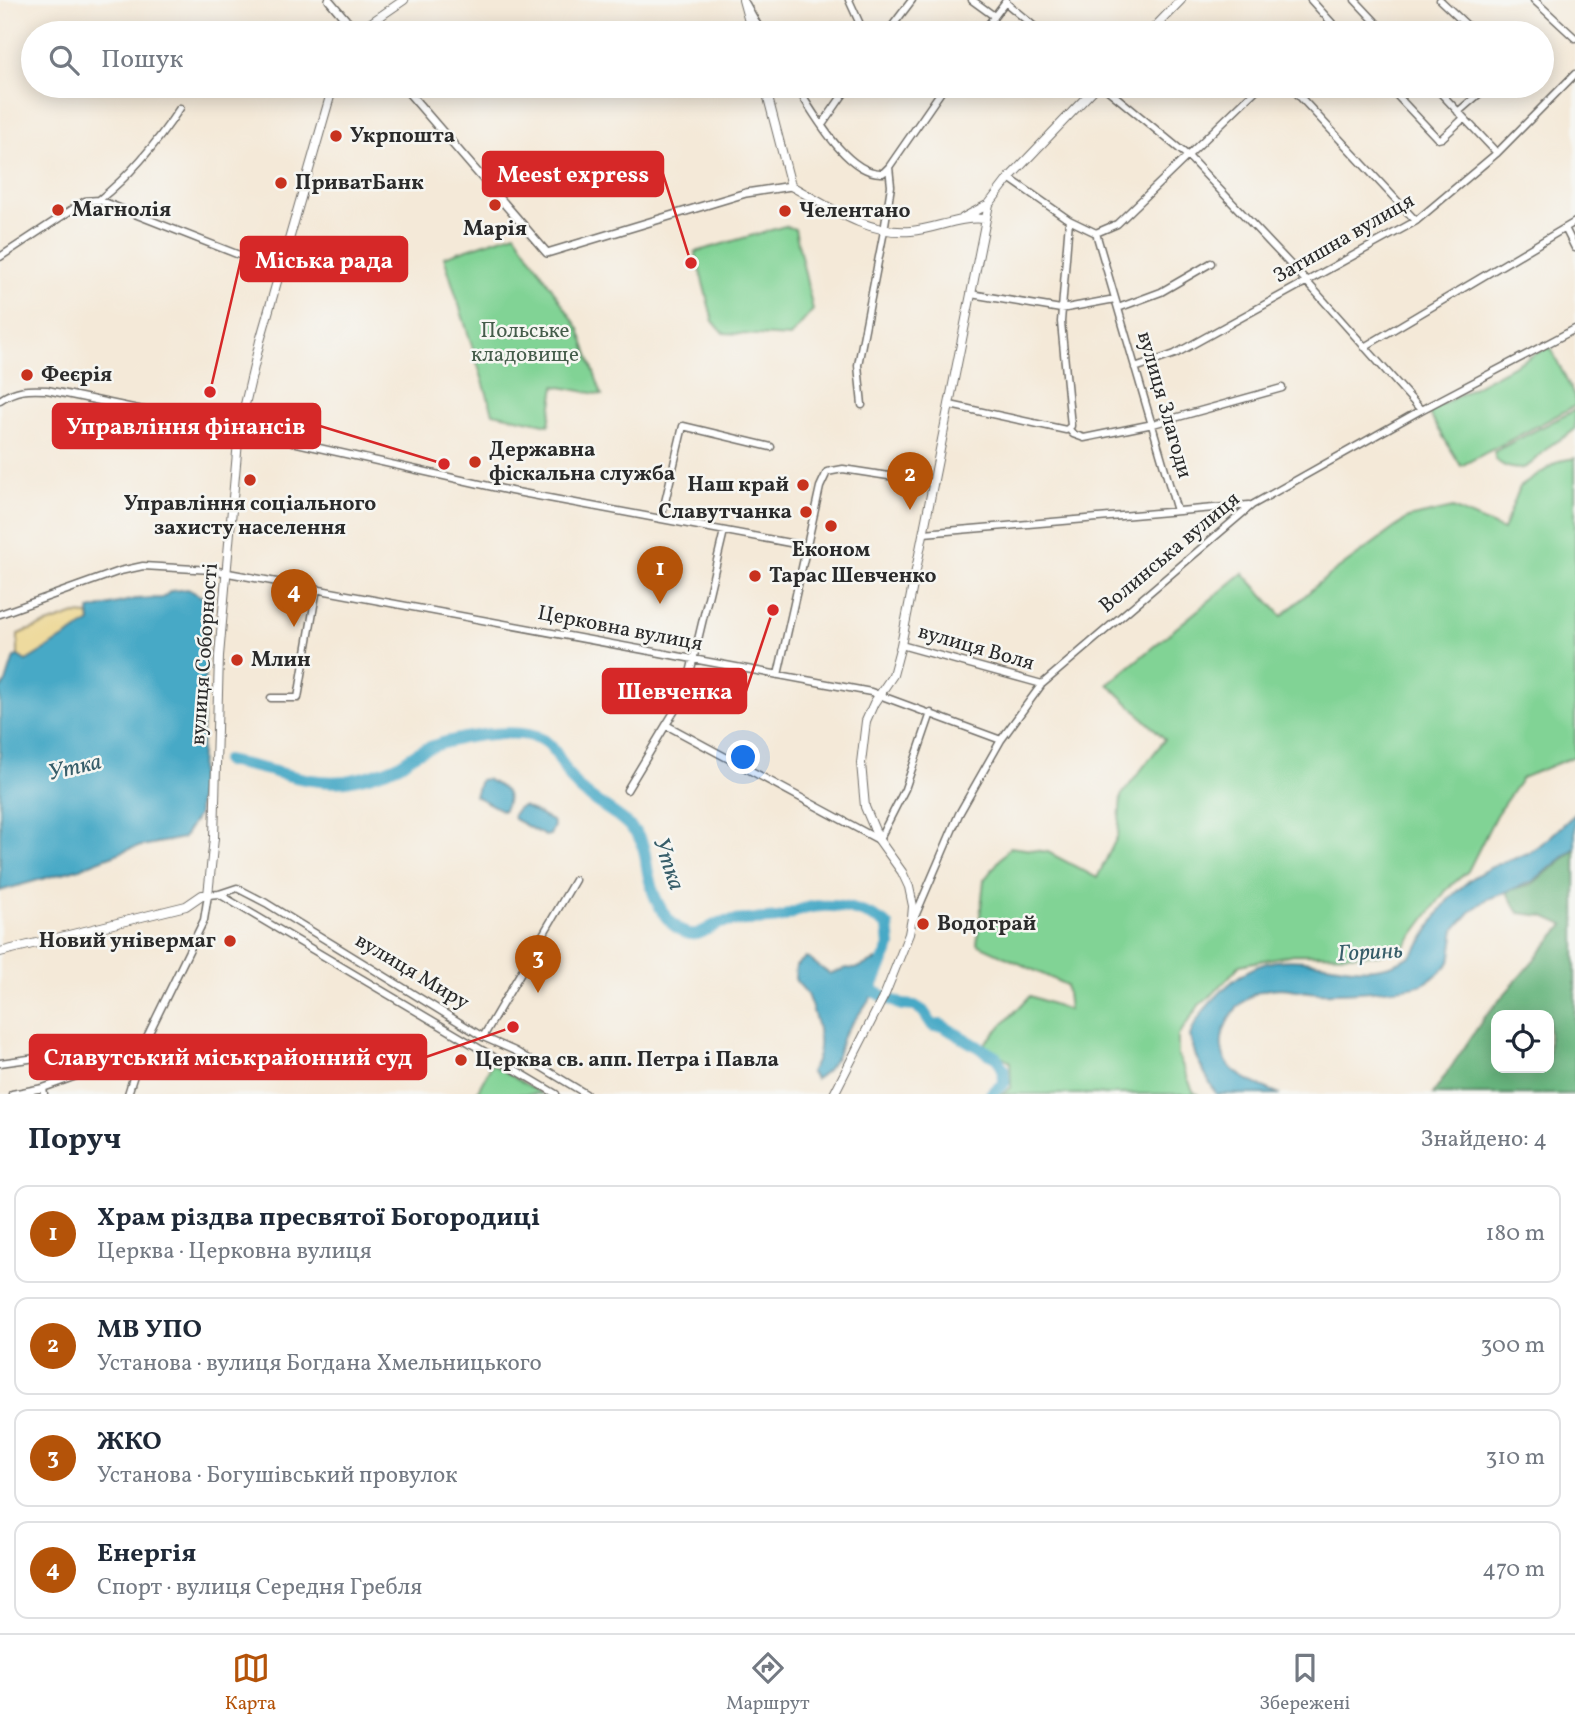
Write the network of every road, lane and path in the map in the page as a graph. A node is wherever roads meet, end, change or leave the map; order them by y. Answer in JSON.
{"nodes":[{"id":1,"x":328,"y":0,"type":"edge"},
{"id":2,"x":404,"y":0,"type":"edge"},
{"id":3,"x":744,"y":0,"type":"edge"},
{"id":4,"x":849,"y":0,"type":"edge"},
{"id":5,"x":912,"y":0,"type":"edge"},
{"id":6,"x":972,"y":0,"type":"edge"},
{"id":7,"x":1181,"y":0,"type":"edge"},
{"id":8,"x":1311,"y":0,"type":"edge"},
{"id":9,"x":1355,"y":0,"type":"edge"},
{"id":10,"x":1440,"y":0,"type":"edge"},
{"id":11,"x":1534,"y":0,"type":"edge"},
{"id":12,"x":1006,"y":1,"type":"edge"},
{"id":13,"x":995,"y":16,"type":"junction"},
{"id":14,"x":346,"y":21,"type":"edge"},
{"id":15,"x":374,"y":21,"type":"edge"},
{"id":16,"x":749,"y":21,"type":"edge"},
{"id":17,"x":755,"y":21,"type":"edge"},
{"id":18,"x":859,"y":21,"type":"edge"},
{"id":19,"x":896,"y":21,"type":"edge"},
{"id":20,"x":991,"y":21,"type":"edge"},
{"id":21,"x":1028,"y":21,"type":"edge"},
{"id":22,"x":1161,"y":21,"type":"edge"},
{"id":23,"x":1329,"y":21,"type":"edge"},
{"id":24,"x":1375,"y":21,"type":"edge"},
{"id":25,"x":1462,"y":21,"type":"edge"},
{"id":26,"x":1575,"y":38,"type":"edge"},
{"id":27,"x":1575,"y":74,"type":"edge"},
{"id":28,"x":1554,"y":95,"type":"edge"},
{"id":29,"x":330,"y":98,"type":"edge"},
{"id":30,"x":413,"y":98,"type":"edge"},
{"id":31,"x":768,"y":98,"type":"edge"},
{"id":32,"x":804,"y":98,"type":"edge"},
{"id":33,"x":841,"y":98,"type":"edge"},
{"id":34,"x":937,"y":98,"type":"edge"},
{"id":35,"x":1086,"y":98,"type":"edge"},
{"id":36,"x":1118,"y":98,"type":"edge"},
{"id":37,"x":1248,"y":98,"type":"edge"},
{"id":38,"x":1301,"y":98,"type":"edge"},
{"id":39,"x":1399,"y":98,"type":"edge"},
{"id":40,"x":1445,"y":98,"type":"edge"},
{"id":41,"x":1474,"y":98,"type":"edge"},
{"id":42,"x":1551,"y":98,"type":"edge"},
{"id":43,"x":180,"y":108,"type":"dead end"},
{"id":44,"x":1458,"y":112,"type":"junction"},
{"id":45,"x":1464,"y":118,"type":"junction"},
{"id":46,"x":822,"y":125,"type":"junction"},
{"id":47,"x":1497,"y":153,"type":"junction"},
{"id":48,"x":1188,"y":156,"type":"junction"},
{"id":49,"x":889,"y":167,"type":"junction"},
{"id":50,"x":1009,"y":178,"type":"junction"},
{"id":51,"x":791,"y":186,"type":"junction"},
{"id":52,"x":99,"y":200,"type":"junction"},
{"id":53,"x":989,"y":204,"type":"junction"},
{"id":54,"x":985,"y":219,"type":"junction"},
{"id":55,"x":957,"y":220,"type":"junction"},
{"id":56,"x":1069,"y":220,"type":"junction"},
{"id":57,"x":1416,"y":221,"type":"junction"},
{"id":58,"x":1575,"y":222,"type":"edge"},
{"id":59,"x":1565,"y":228,"type":"junction"},
{"id":60,"x":884,"y":230,"type":"junction"},
{"id":61,"x":982,"y":232,"type":"junction"},
{"id":62,"x":1096,"y":233,"type":"junction"},
{"id":63,"x":1575,"y":248,"type":"edge"},
{"id":64,"x":0,"y":257,"type":"edge"},
{"id":65,"x":1211,"y":263,"type":"dead end"},
{"id":66,"x":280,"y":271,"type":"junction"},
{"id":67,"x":1307,"y":282,"type":"junction"},
{"id":68,"x":971,"y":295,"type":"junction"},
{"id":69,"x":1115,"y":299,"type":"junction"},
{"id":70,"x":1118,"y":308,"type":"junction"},
{"id":71,"x":1061,"y":309,"type":"junction"},
{"id":72,"x":1575,"y":329,"type":"edge"},
{"id":73,"x":1364,"y":347,"type":"junction"},
{"id":74,"x":1135,"y":368,"type":"junction"},
{"id":75,"x":1282,"y":388,"type":"dead end"},
{"id":76,"x":0,"y":400,"type":"edge"},
{"id":77,"x":862,"y":405,"type":"dead end"},
{"id":78,"x":950,"y":405,"type":"junction"},
{"id":79,"x":1421,"y":410,"type":"junction"},
{"id":80,"x":1153,"y":424,"type":"junction"},
{"id":81,"x":1069,"y":429,"type":"junction"},
{"id":82,"x":239,"y":430,"type":"junction"},
{"id":83,"x":771,"y":447,"type":"dead end"},
{"id":84,"x":934,"y":483,"type":"junction"},
{"id":85,"x":1252,"y":505,"type":"junction"},
{"id":86,"x":1177,"y":511,"type":"junction"},
{"id":87,"x":661,"y":519,"type":"junction"},
{"id":88,"x":723,"y":531,"type":"junction"},
{"id":89,"x":924,"y":533,"type":"junction"},
{"id":90,"x":806,"y":546,"type":"junction"},
{"id":91,"x":227,"y":572,"type":"junction"},
{"id":92,"x":317,"y":589,"type":"junction"},
{"id":93,"x":0,"y":614,"type":"edge"},
{"id":94,"x":901,"y":645,"type":"junction"},
{"id":95,"x":694,"y":661,"type":"junction"},
{"id":96,"x":778,"y":675,"type":"junction"},
{"id":97,"x":1042,"y":684,"type":"junction"},
{"id":98,"x":879,"y":695,"type":"junction"},
{"id":99,"x":271,"y":698,"type":"dead end"},
{"id":100,"x":931,"y":713,"type":"junction"},
{"id":101,"x":666,"y":725,"type":"junction"},
{"id":102,"x":1001,"y":740,"type":"junction"},
{"id":103,"x":627,"y":790,"type":"dead end"},
{"id":104,"x":879,"y":840,"type":"junction"},
{"id":105,"x":575,"y":880,"type":"dead end"},
{"id":106,"x":219,"y":894,"type":"junction"},
{"id":107,"x":208,"y":895,"type":"junction"},
{"id":108,"x":910,"y":929,"type":"junction"},
{"id":109,"x":0,"y":952,"type":"edge"},
{"id":110,"x":483,"y":1037,"type":"junction"},
{"id":111,"x":144,"y":1043,"type":"junction"},
{"id":112,"x":104,"y":1048,"type":"junction"},
{"id":113,"x":0,"y":1063,"type":"edge"},
{"id":114,"x":44,"y":1091,"type":"edge"},
{"id":115,"x":12,"y":1094,"type":"edge"},
{"id":116,"x":128,"y":1094,"type":"edge"},
{"id":117,"x":556,"y":1094,"type":"edge"},
{"id":118,"x":586,"y":1094,"type":"edge"},
{"id":119,"x":834,"y":1094,"type":"edge"}],
"edges":[{"from":1,"to":14,"type":"street"},
{"from":2,"to":15,"type":"main road"},
{"from":3,"to":16,"type":"main road"},
{"from":3,"to":17,"type":"street"},
{"from":4,"to":18,"type":"street"},
{"from":5,"to":19,"type":"street"},
{"from":6,"to":13,"type":"street"},
{"from":7,"to":22,"type":"main road"},
{"from":8,"to":23,"type":"street"},
{"from":9,"to":24,"type":"street"},
{"from":10,"to":25,"type":"street"},
{"from":11,"to":26,"type":"street"},
{"from":12,"to":13,"type":"street"},
{"from":12,"to":21,"type":"street"},
{"from":13,"to":20,"type":"street"},
{"from":27,"to":28,"type":"street","name":"Затишна вулиця"},
{"from":29,"to":66,"type":"main road","name":"вулиця Соборності"},
{"from":30,"to":51,"type":"street"},
{"from":31,"to":51,"type":"main road"},
{"from":32,"to":46,"type":"street"},
{"from":33,"to":46,"type":"street"},
{"from":34,"to":49,"type":"street"},
{"from":35,"to":50,"type":"main road"},
{"from":36,"to":48,"type":"street"},
{"from":37,"to":48,"type":"street"},
{"from":38,"to":57,"type":"street"},
{"from":39,"to":45,"type":"street"},
{"from":40,"to":44,"type":"street"},
{"from":41,"to":44,"type":"street"},
{"from":42,"to":47,"type":"street","name":"Затишна вулиця"},
{"from":43,"to":52,"type":"street"},
{"from":44,"to":45,"type":"street"},
{"from":45,"to":47,"type":"street"},
{"from":46,"to":49,"type":"street"},
{"from":47,"to":57,"type":"street","name":"Затишна вулиця"},
{"from":48,"to":62,"type":"street"},
{"from":48,"to":67,"type":"street"},
{"from":49,"to":60,"type":"street"},
{"from":50,"to":53,"type":"main road"},
{"from":50,"to":56,"type":"street"},
{"from":51,"to":60,"type":"main road"},
{"from":52,"to":64,"type":"street"},
{"from":52,"to":66,"type":"street"},
{"from":53,"to":54,"type":"main road"},
{"from":53,"to":55,"type":"main road"},
{"from":54,"to":55,"type":"main road"},
{"from":54,"to":61,"type":"main road"},
{"from":55,"to":60,"type":"main road"},
{"from":55,"to":61,"type":"main road"},
{"from":56,"to":62,"type":"street"},
{"from":56,"to":71,"type":"street"},
{"from":57,"to":67,"type":"street","name":"Затишна вулиця"},
{"from":58,"to":59,"type":"street"},
{"from":59,"to":63,"type":"street"},
{"from":59,"to":73,"type":"street"},
{"from":60,"to":77,"type":"street"},
{"from":61,"to":68,"type":"main road"},
{"from":62,"to":69,"type":"street","name":"вулиця Злагоди"},
{"from":65,"to":70,"type":"street","name":"вулиця Злагоди"},
{"from":66,"to":82,"type":"main road","name":"вулиця Соборності"},
{"from":67,"to":73,"type":"street"},
{"from":67,"to":74,"type":"street","name":"Затишна вулиця"},
{"from":68,"to":71,"type":"street"},
{"from":68,"to":78,"type":"main road"},
{"from":69,"to":70,"type":"street","name":"вулиця Злагоди"},
{"from":69,"to":71,"type":"street"},
{"from":70,"to":74,"type":"street","name":"вулиця Злагоди"},
{"from":71,"to":81,"type":"street"},
{"from":72,"to":79,"type":"street","name":"Волинська вулиця"},
{"from":73,"to":79,"type":"street"},
{"from":74,"to":80,"type":"street","name":"вулиця Злагоди"},
{"from":75,"to":80,"type":"street"},
{"from":76,"to":82,"type":"street"},
{"from":78,"to":81,"type":"street"},
{"from":78,"to":84,"type":"main road"},
{"from":79,"to":85,"type":"street","name":"Волинська вулиця"},
{"from":80,"to":81,"type":"street"},
{"from":80,"to":86,"type":"street","name":"вулиця Злагоди"},
{"from":82,"to":87,"type":"street"},
{"from":82,"to":91,"type":"main road","name":"вулиця Соборності"},
{"from":83,"to":87,"type":"street"},
{"from":84,"to":89,"type":"main road"},
{"from":84,"to":90,"type":"street"},
{"from":85,"to":86,"type":"street"},
{"from":85,"to":97,"type":"street","name":"Волинська вулиця"},
{"from":86,"to":89,"type":"street"},
{"from":87,"to":88,"type":"street"},
{"from":88,"to":90,"type":"street"},
{"from":88,"to":95,"type":"street"},
{"from":89,"to":94,"type":"main road"},
{"from":90,"to":96,"type":"street"},
{"from":91,"to":92,"type":"street","name":"Церковна вулиця"},
{"from":91,"to":93,"type":"street","name":"Церковна вулиця"},
{"from":91,"to":107,"type":"main road","name":"вулиця Соборності"},
{"from":92,"to":95,"type":"street","name":"Церковна вулиця"},
{"from":92,"to":99,"type":"street"},
{"from":94,"to":97,"type":"street","name":"вулиця Воля"},
{"from":94,"to":98,"type":"main road"},
{"from":95,"to":96,"type":"street","name":"Церковна вулиця"},
{"from":95,"to":101,"type":"street"},
{"from":96,"to":98,"type":"street","name":"Церковна вулиця"},
{"from":97,"to":102,"type":"street","name":"Волинська вулиця"},
{"from":98,"to":100,"type":"street","name":"Церковна вулиця"},
{"from":98,"to":104,"type":"main road"},
{"from":100,"to":102,"type":"street","name":"Церковна вулиця"},
{"from":100,"to":104,"type":"street"},
{"from":101,"to":103,"type":"street"},
{"from":101,"to":104,"type":"street"},
{"from":102,"to":108,"type":"street","name":"Волинська вулиця"},
{"from":104,"to":108,"type":"main road"},
{"from":105,"to":110,"type":"street"},
{"from":106,"to":107,"type":"street","name":"вулиця Миру"},
{"from":106,"to":110,"type":"street","name":"вулиця Миру"},
{"from":106,"to":117,"type":"street","name":"вулиця Миру"},
{"from":107,"to":109,"type":"main road","name":"вулиця Миру"},
{"from":107,"to":111,"type":"street","name":"вулиця Соборності"},
{"from":108,"to":119,"type":"main road"},
{"from":110,"to":118,"type":"street","name":"вулиця Миру"},
{"from":111,"to":112,"type":"street"},
{"from":111,"to":116,"type":"street","name":"вулиця Соборності"},
{"from":112,"to":113,"type":"street"},
{"from":112,"to":114,"type":"street"},
{"from":114,"to":115,"type":"street"}]}
